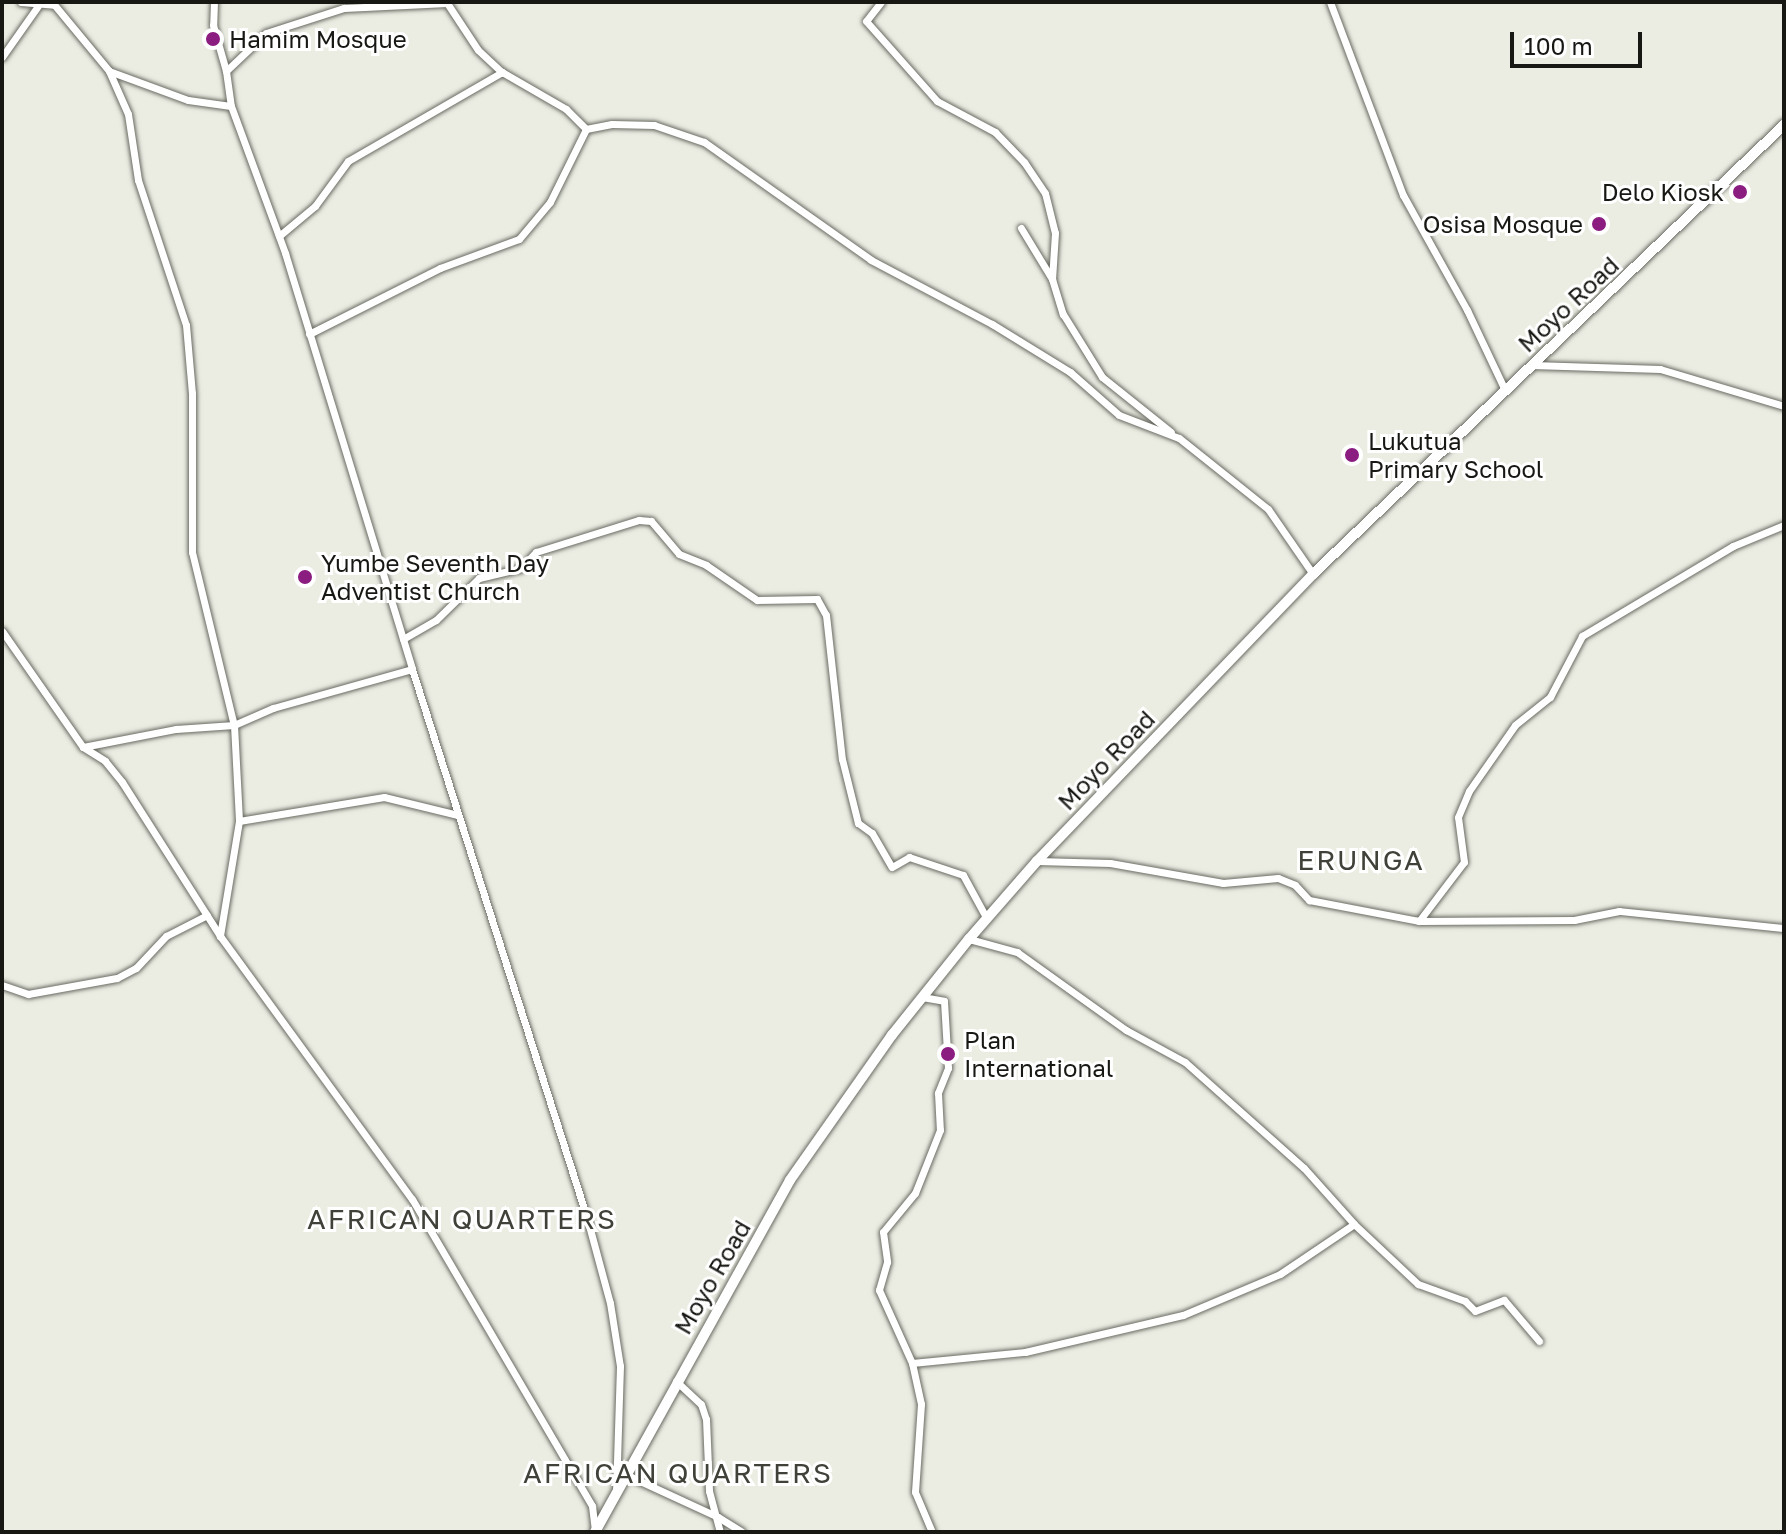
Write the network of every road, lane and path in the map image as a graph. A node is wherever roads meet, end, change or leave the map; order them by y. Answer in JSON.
{"nodes":[{"id":1,"x":21,"y":2,"type":"edge"},
{"id":2,"x":214,"y":2,"type":"edge"},
{"id":3,"x":881,"y":2,"type":"edge"},
{"id":4,"x":1330,"y":2,"type":"edge"},
{"id":5,"x":53,"y":4,"type":"edge"},
{"id":6,"x":38,"y":6,"type":"junction"},
{"id":7,"x":2,"y":57,"type":"edge"},
{"id":8,"x":109,"y":71,"type":"junction"},
{"id":9,"x":226,"y":71,"type":"junction"},
{"id":10,"x":502,"y":72,"type":"junction"},
{"id":11,"x":231,"y":106,"type":"junction"},
{"id":12,"x":1784,"y":125,"type":"edge"},
{"id":13,"x":586,"y":129,"type":"junction"},
{"id":14,"x":1021,"y":228,"type":"dead end"},
{"id":15,"x":279,"y":236,"type":"junction"},
{"id":16,"x":1052,"y":279,"type":"junction"},
{"id":17,"x":309,"y":334,"type":"junction"},
{"id":18,"x":1532,"y":365,"type":"junction"},
{"id":19,"x":1505,"y":390,"type":"junction"},
{"id":20,"x":1784,"y":406,"type":"edge"},
{"id":21,"x":1179,"y":438,"type":"junction"},
{"id":22,"x":1784,"y":525,"type":"edge"},
{"id":23,"x":1313,"y":574,"type":"junction"},
{"id":24,"x":2,"y":631,"type":"edge"},
{"id":25,"x":403,"y":639,"type":"junction"},
{"id":26,"x":412,"y":669,"type":"junction"},
{"id":27,"x":234,"y":725,"type":"junction"},
{"id":28,"x":83,"y":747,"type":"junction"},
{"id":29,"x":458,"y":815,"type":"junction"},
{"id":30,"x":239,"y":821,"type":"junction"},
{"id":31,"x":1037,"y":861,"type":"junction"},
{"id":32,"x":207,"y":915,"type":"junction"},
{"id":33,"x":987,"y":919,"type":"junction"},
{"id":34,"x":1419,"y":921,"type":"junction"},
{"id":35,"x":1784,"y":928,"type":"edge"},
{"id":36,"x":220,"y":936,"type":"junction"},
{"id":37,"x":969,"y":939,"type":"junction"},
{"id":38,"x":2,"y":985,"type":"edge"},
{"id":39,"x":922,"y":997,"type":"junction"},
{"id":40,"x":1354,"y":1224,"type":"junction"},
{"id":41,"x":1539,"y":1341,"type":"dead end"},
{"id":42,"x":912,"y":1363,"type":"junction"},
{"id":43,"x":676,"y":1381,"type":"junction"},
{"id":44,"x":627,"y":1475,"type":"junction"},
{"id":45,"x":616,"y":1494,"type":"junction"},
{"id":46,"x":718,"y":1517,"type":"junction"},
{"id":47,"x":595,"y":1532,"type":"edge"},
{"id":48,"x":720,"y":1532,"type":"edge"},
{"id":49,"x":742,"y":1532,"type":"edge"},
{"id":50,"x":932,"y":1532,"type":"edge"}],
"edges":[{"from":1,"to":6,"type":"street"},
{"from":2,"to":9,"type":"street"},
{"from":3,"to":16,"type":"street"},
{"from":4,"to":19,"type":"street"},
{"from":5,"to":6,"type":"street"},
{"from":5,"to":8,"type":"street"},
{"from":6,"to":7,"type":"street"},
{"from":8,"to":11,"type":"street"},
{"from":8,"to":27,"type":"street"},
{"from":9,"to":10,"type":"street"},
{"from":9,"to":11,"type":"street"},
{"from":10,"to":13,"type":"street"},
{"from":10,"to":15,"type":"street"},
{"from":11,"to":15,"type":"street"},
{"from":12,"to":18,"type":"main road","name":"Moyo Road"},
{"from":13,"to":17,"type":"street"},
{"from":13,"to":21,"type":"street"},
{"from":14,"to":16,"type":"street"},
{"from":15,"to":17,"type":"street"},
{"from":16,"to":21,"type":"street"},
{"from":17,"to":25,"type":"street"},
{"from":18,"to":19,"type":"main road","name":"Moyo Road"},
{"from":18,"to":20,"type":"street"},
{"from":19,"to":23,"type":"main road","name":"Moyo Road"},
{"from":21,"to":23,"type":"street"},
{"from":22,"to":34,"type":"street"},
{"from":23,"to":31,"type":"main road","name":"Moyo Road"},
{"from":24,"to":28,"type":"street"},
{"from":25,"to":26,"type":"street"},
{"from":25,"to":33,"type":"street"},
{"from":26,"to":27,"type":"street"},
{"from":26,"to":29,"type":"street"},
{"from":27,"to":28,"type":"street"},
{"from":27,"to":30,"type":"street"},
{"from":28,"to":32,"type":"street"},
{"from":29,"to":30,"type":"street"},
{"from":29,"to":45,"type":"street"},
{"from":30,"to":36,"type":"street"},
{"from":31,"to":33,"type":"main road","name":"Moyo Road"},
{"from":31,"to":34,"type":"street"},
{"from":32,"to":36,"type":"street"},
{"from":32,"to":38,"type":"street"},
{"from":33,"to":37,"type":"main road","name":"Moyo Road"},
{"from":34,"to":35,"type":"street"},
{"from":36,"to":47,"type":"street"},
{"from":37,"to":39,"type":"main road","name":"Moyo Road"},
{"from":37,"to":40,"type":"street"},
{"from":39,"to":42,"type":"street"},
{"from":39,"to":43,"type":"main road","name":"Moyo Road"},
{"from":40,"to":41,"type":"street"},
{"from":40,"to":42,"type":"street"},
{"from":42,"to":50,"type":"street"},
{"from":43,"to":44,"type":"main road","name":"Moyo Road"},
{"from":43,"to":46,"type":"street"},
{"from":44,"to":45,"type":"main road","name":"Moyo Road"},
{"from":44,"to":46,"type":"street"},
{"from":45,"to":47,"type":"main road","name":"Moyo Road"},
{"from":46,"to":48,"type":"street"},
{"from":46,"to":49,"type":"street"}]}
